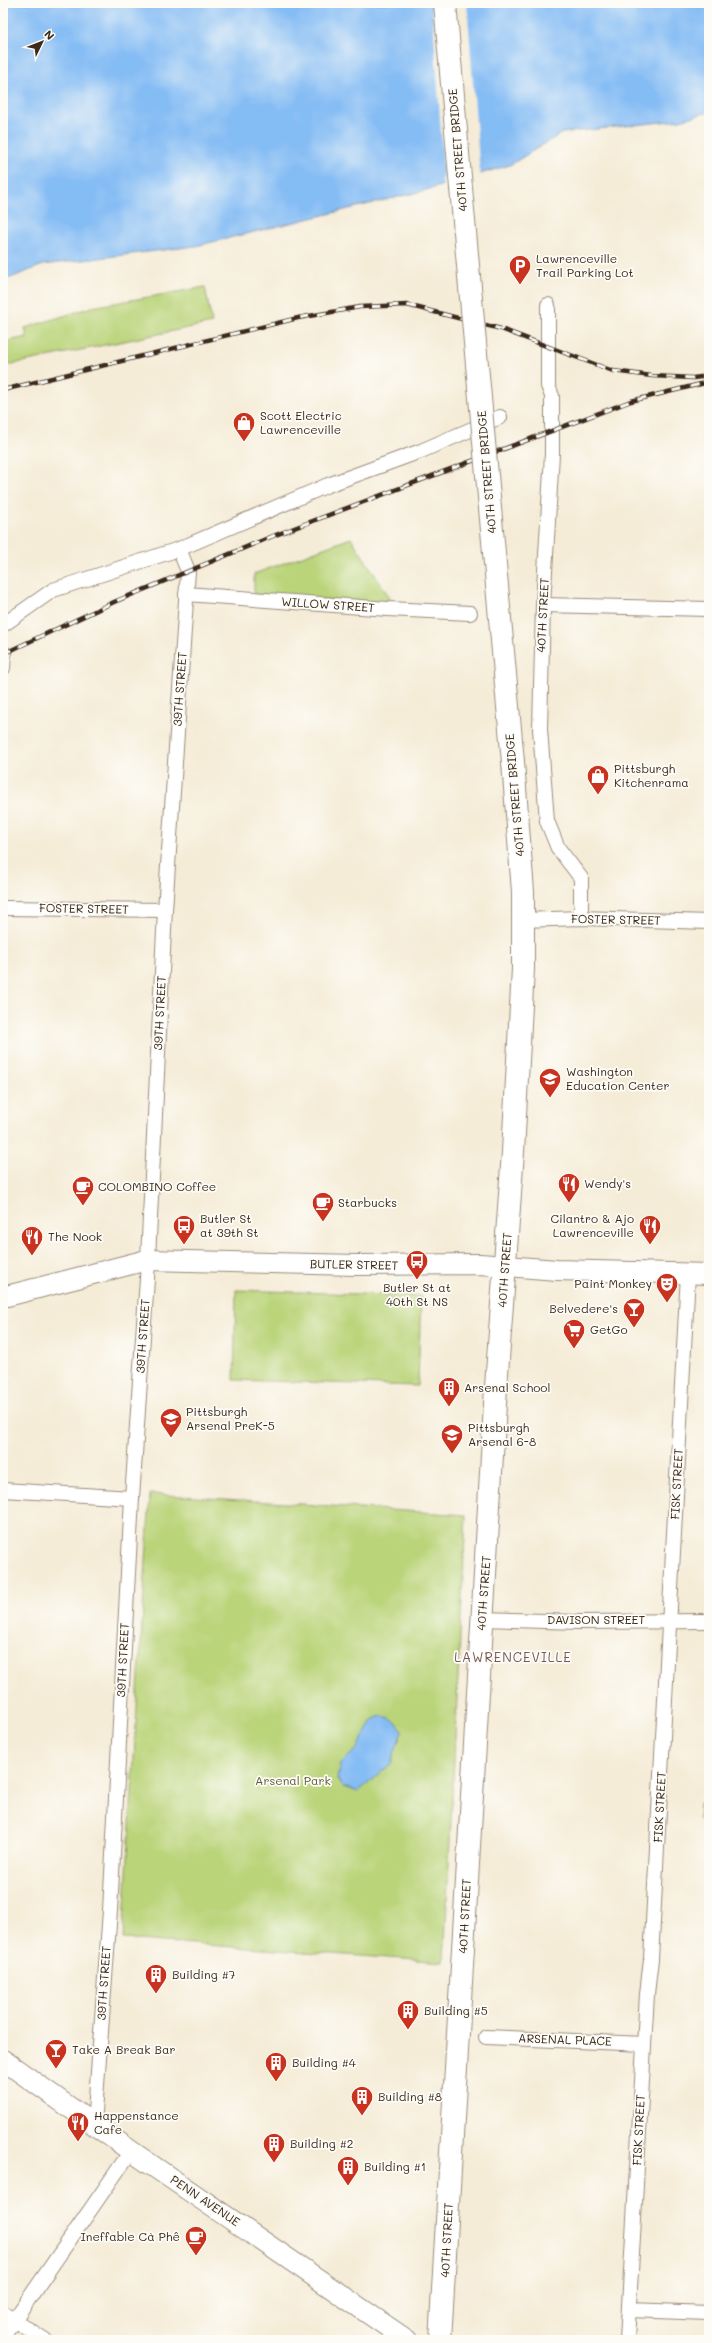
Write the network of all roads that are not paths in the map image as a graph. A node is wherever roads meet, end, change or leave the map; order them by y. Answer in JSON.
{"nodes":[{"id":1,"x":446,"y":3,"type":"edge"},
{"id":2,"x":548,"y":305,"type":"dead end"},
{"id":3,"x":500,"y":417,"type":"dead end"},
{"id":4,"x":179,"y":549,"type":"junction"},
{"id":5,"x":186,"y":594,"type":"junction"},
{"id":6,"x":543,"y":605,"type":"junction"},
{"id":7,"x":709,"y":609,"type":"edge"},
{"id":8,"x":470,"y":613,"type":"dead end"},
{"id":9,"x":3,"y":625,"type":"edge"},
{"id":10,"x":4,"y":654,"type":"edge"},
{"id":11,"x":3,"y":668,"type":"edge"},
{"id":12,"x":3,"y":908,"type":"edge"},
{"id":13,"x":165,"y":910,"type":"junction"},
{"id":14,"x":581,"y":918,"type":"junction"},
{"id":15,"x":524,"y":920,"type":"junction"},
{"id":16,"x":709,"y":922,"type":"edge"},
{"id":17,"x":523,"y":942,"type":"joint"},
{"id":18,"x":147,"y":1260,"type":"junction"},
{"id":19,"x":505,"y":1267,"type":"junction"},
{"id":20,"x":688,"y":1274,"type":"junction"},
{"id":21,"x":709,"y":1274,"type":"edge"},
{"id":22,"x":3,"y":1297,"type":"edge"},
{"id":23,"x":3,"y":1490,"type":"edge"},
{"id":24,"x":132,"y":1498,"type":"junction"},
{"id":25,"x":482,"y":1619,"type":"junction"},
{"id":26,"x":669,"y":1620,"type":"junction"},
{"id":27,"x":709,"y":1621,"type":"edge"},
{"id":28,"x":486,"y":2037,"type":"dead end"},
{"id":29,"x":644,"y":2044,"type":"junction"},
{"id":30,"x":3,"y":2060,"type":"edge"},
{"id":31,"x":94,"y":2125,"type":"junction"},
{"id":32,"x":131,"y":2151,"type":"junction"},
{"id":33,"x":629,"y":2310,"type":"junction"},
{"id":34,"x":709,"y":2313,"type":"edge"},
{"id":35,"x":8,"y":2317,"type":"edge"},
{"id":36,"x":3,"y":2336,"type":"edge"},
{"id":37,"x":45,"y":2340,"type":"edge"},
{"id":38,"x":407,"y":2340,"type":"edge"},
{"id":39,"x":440,"y":2340,"type":"edge"},
{"id":40,"x":627,"y":2340,"type":"edge"}],
"edges":[{"from":1,"to":15,"type":"main road","name":"40TH STREET BRIDGE","bridge":true},
{"from":2,"to":6,"type":"street","name":"40TH STREET"},
{"from":3,"to":4,"type":"street"},
{"from":4,"to":5,"type":"street","name":"39TH STREET"},
{"from":4,"to":9,"type":"street"},
{"from":5,"to":8,"type":"street","name":"WILLOW STREET"},
{"from":5,"to":13,"type":"street","name":"39TH STREET"},
{"from":6,"to":7,"type":"street"},
{"from":6,"to":14,"type":"street","name":"40TH STREET"},
{"from":10,"to":11,"type":"street"},
{"from":12,"to":13,"type":"street","name":"FOSTER STREET"},
{"from":13,"to":18,"type":"street","name":"39TH STREET"},
{"from":14,"to":15,"type":"street","name":"FOSTER STREET"},
{"from":14,"to":16,"type":"street","name":"FOSTER STREET"},
{"from":15,"to":17,"type":"main road","name":"40TH STREET BRIDGE"},
{"from":17,"to":19,"type":"main road","name":"40TH STREET"},
{"from":18,"to":19,"type":"main road","name":"BUTLER STREET"},
{"from":18,"to":22,"type":"main road","name":"BUTLER STREET"},
{"from":18,"to":24,"type":"street","name":"39TH STREET"},
{"from":19,"to":20,"type":"main road","name":"BUTLER STREET"},
{"from":19,"to":25,"type":"main road","name":"40TH STREET"},
{"from":20,"to":21,"type":"main road","name":"BUTLER STREET"},
{"from":20,"to":26,"type":"street","name":"FISK STREET"},
{"from":23,"to":24,"type":"street"},
{"from":24,"to":31,"type":"street","name":"39TH STREET"},
{"from":25,"to":26,"type":"street","name":"DAVISON STREET"},
{"from":25,"to":39,"type":"main road","name":"40TH STREET"},
{"from":26,"to":27,"type":"street","name":"DAVISON STREET"},
{"from":26,"to":29,"type":"street","name":"FISK STREET"},
{"from":28,"to":29,"type":"street","name":"ARSENAL PLACE"},
{"from":29,"to":33,"type":"street","name":"FISK STREET"},
{"from":30,"to":31,"type":"main road","name":"PENN AVENUE"},
{"from":31,"to":32,"type":"main road","name":"PENN AVENUE"},
{"from":32,"to":35,"type":"street"},
{"from":32,"to":38,"type":"main road","name":"PENN AVENUE"},
{"from":33,"to":34,"type":"street"},
{"from":33,"to":40,"type":"street","name":"FISK STREET"},
{"from":35,"to":36,"type":"street"},
{"from":35,"to":37,"type":"street"}]}
